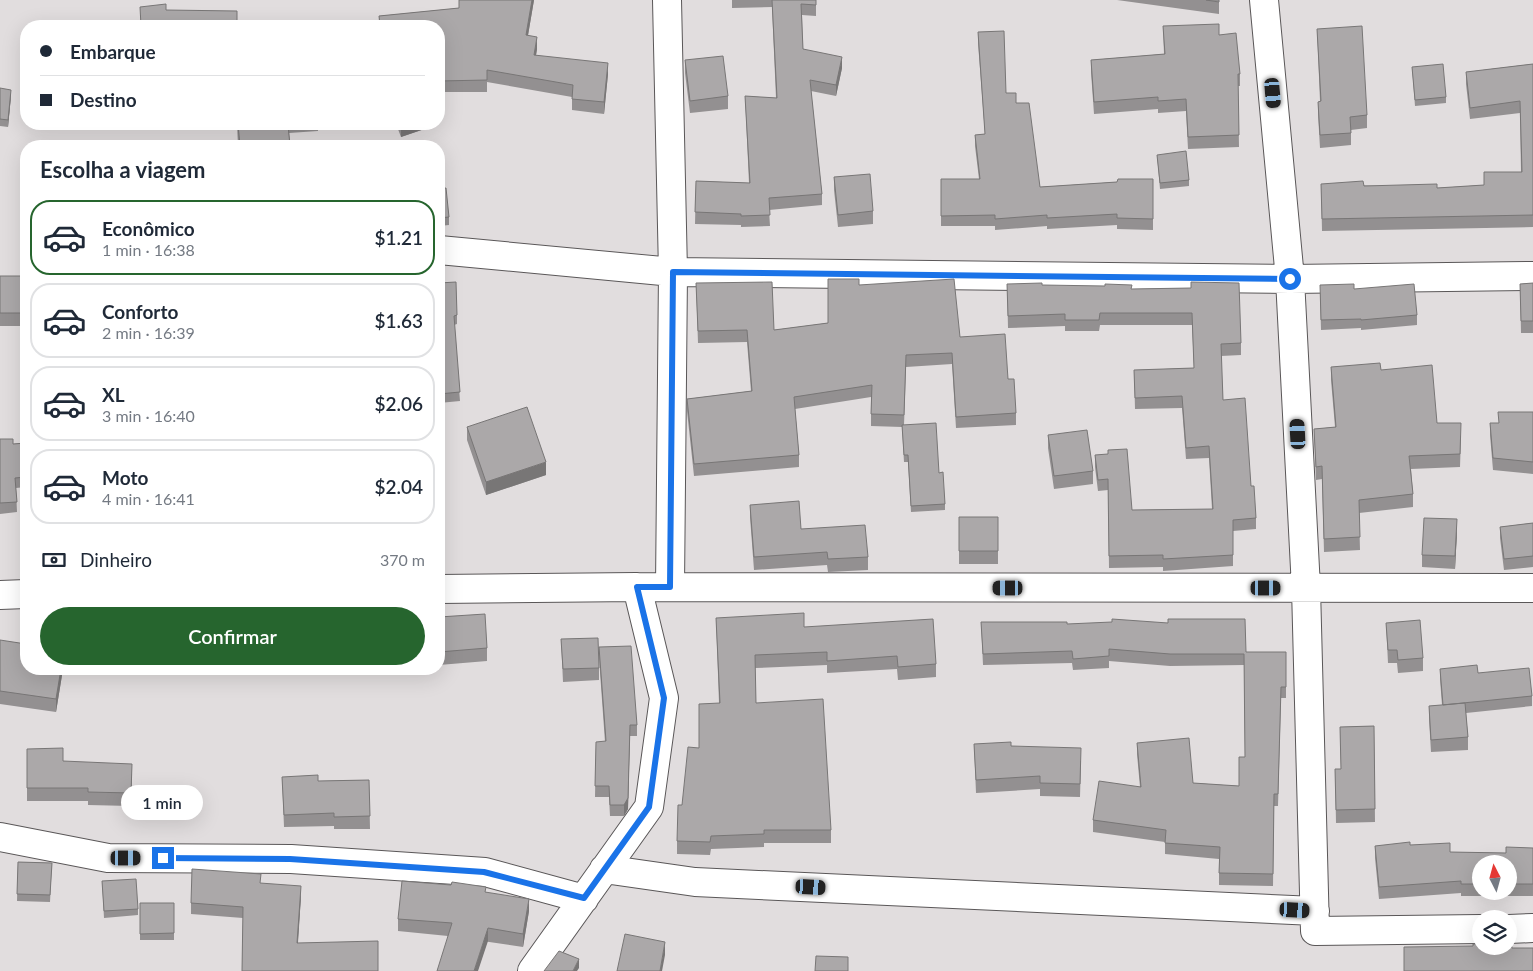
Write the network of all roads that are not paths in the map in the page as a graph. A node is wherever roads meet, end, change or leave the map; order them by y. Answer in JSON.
{"nodes":[{"id":1,"x":667,"y":0,"type":"edge"},
{"id":2,"x":1264,"y":0,"type":"edge"},
{"id":3,"x":445,"y":251,"type":"edge"},
{"id":4,"x":673,"y":272,"type":"junction"},
{"id":5,"x":1533,"y":276,"type":"edge"},
{"id":6,"x":1290,"y":279,"type":"junction"},
{"id":7,"x":637,"y":587,"type":"junction"},
{"id":8,"x":670,"y":587,"type":"junction"},
{"id":9,"x":1306,"y":588,"type":"junction"},
{"id":10,"x":1533,"y":588,"type":"edge"},
{"id":11,"x":445,"y":589,"type":"edge"},
{"id":12,"x":0,"y":594,"type":"edge"},
{"id":13,"x":20,"y":594,"type":"edge"},
{"id":14,"x":0,"y":838,"type":"edge"},
{"id":15,"x":604,"y":869,"type":"junction"},
{"id":16,"x":584,"y":898,"type":"junction"},
{"id":17,"x":1315,"y":911,"type":"junction"},
{"id":18,"x":1533,"y":928,"type":"edge"},
{"id":19,"x":1472,"y":929,"type":"edge"},
{"id":20,"x":1517,"y":929,"type":"edge"},
{"id":21,"x":532,"y":971,"type":"edge"}],
"edges":[{"from":1,"to":4,"type":"street"},
{"from":2,"to":6,"type":"street"},
{"from":3,"to":4,"type":"street"},
{"from":4,"to":6,"type":"street"},
{"from":4,"to":8,"type":"street"},
{"from":5,"to":6,"type":"street"},
{"from":6,"to":9,"type":"street"},
{"from":7,"to":8,"type":"street"},
{"from":7,"to":11,"type":"street"},
{"from":7,"to":15,"type":"street"},
{"from":8,"to":9,"type":"street"},
{"from":9,"to":10,"type":"street"},
{"from":9,"to":17,"type":"street"},
{"from":12,"to":13,"type":"street"},
{"from":14,"to":16,"type":"street"},
{"from":15,"to":16,"type":"street"},
{"from":15,"to":17,"type":"street"},
{"from":16,"to":21,"type":"street"},
{"from":17,"to":19,"type":"street"},
{"from":18,"to":20,"type":"street"}]}
